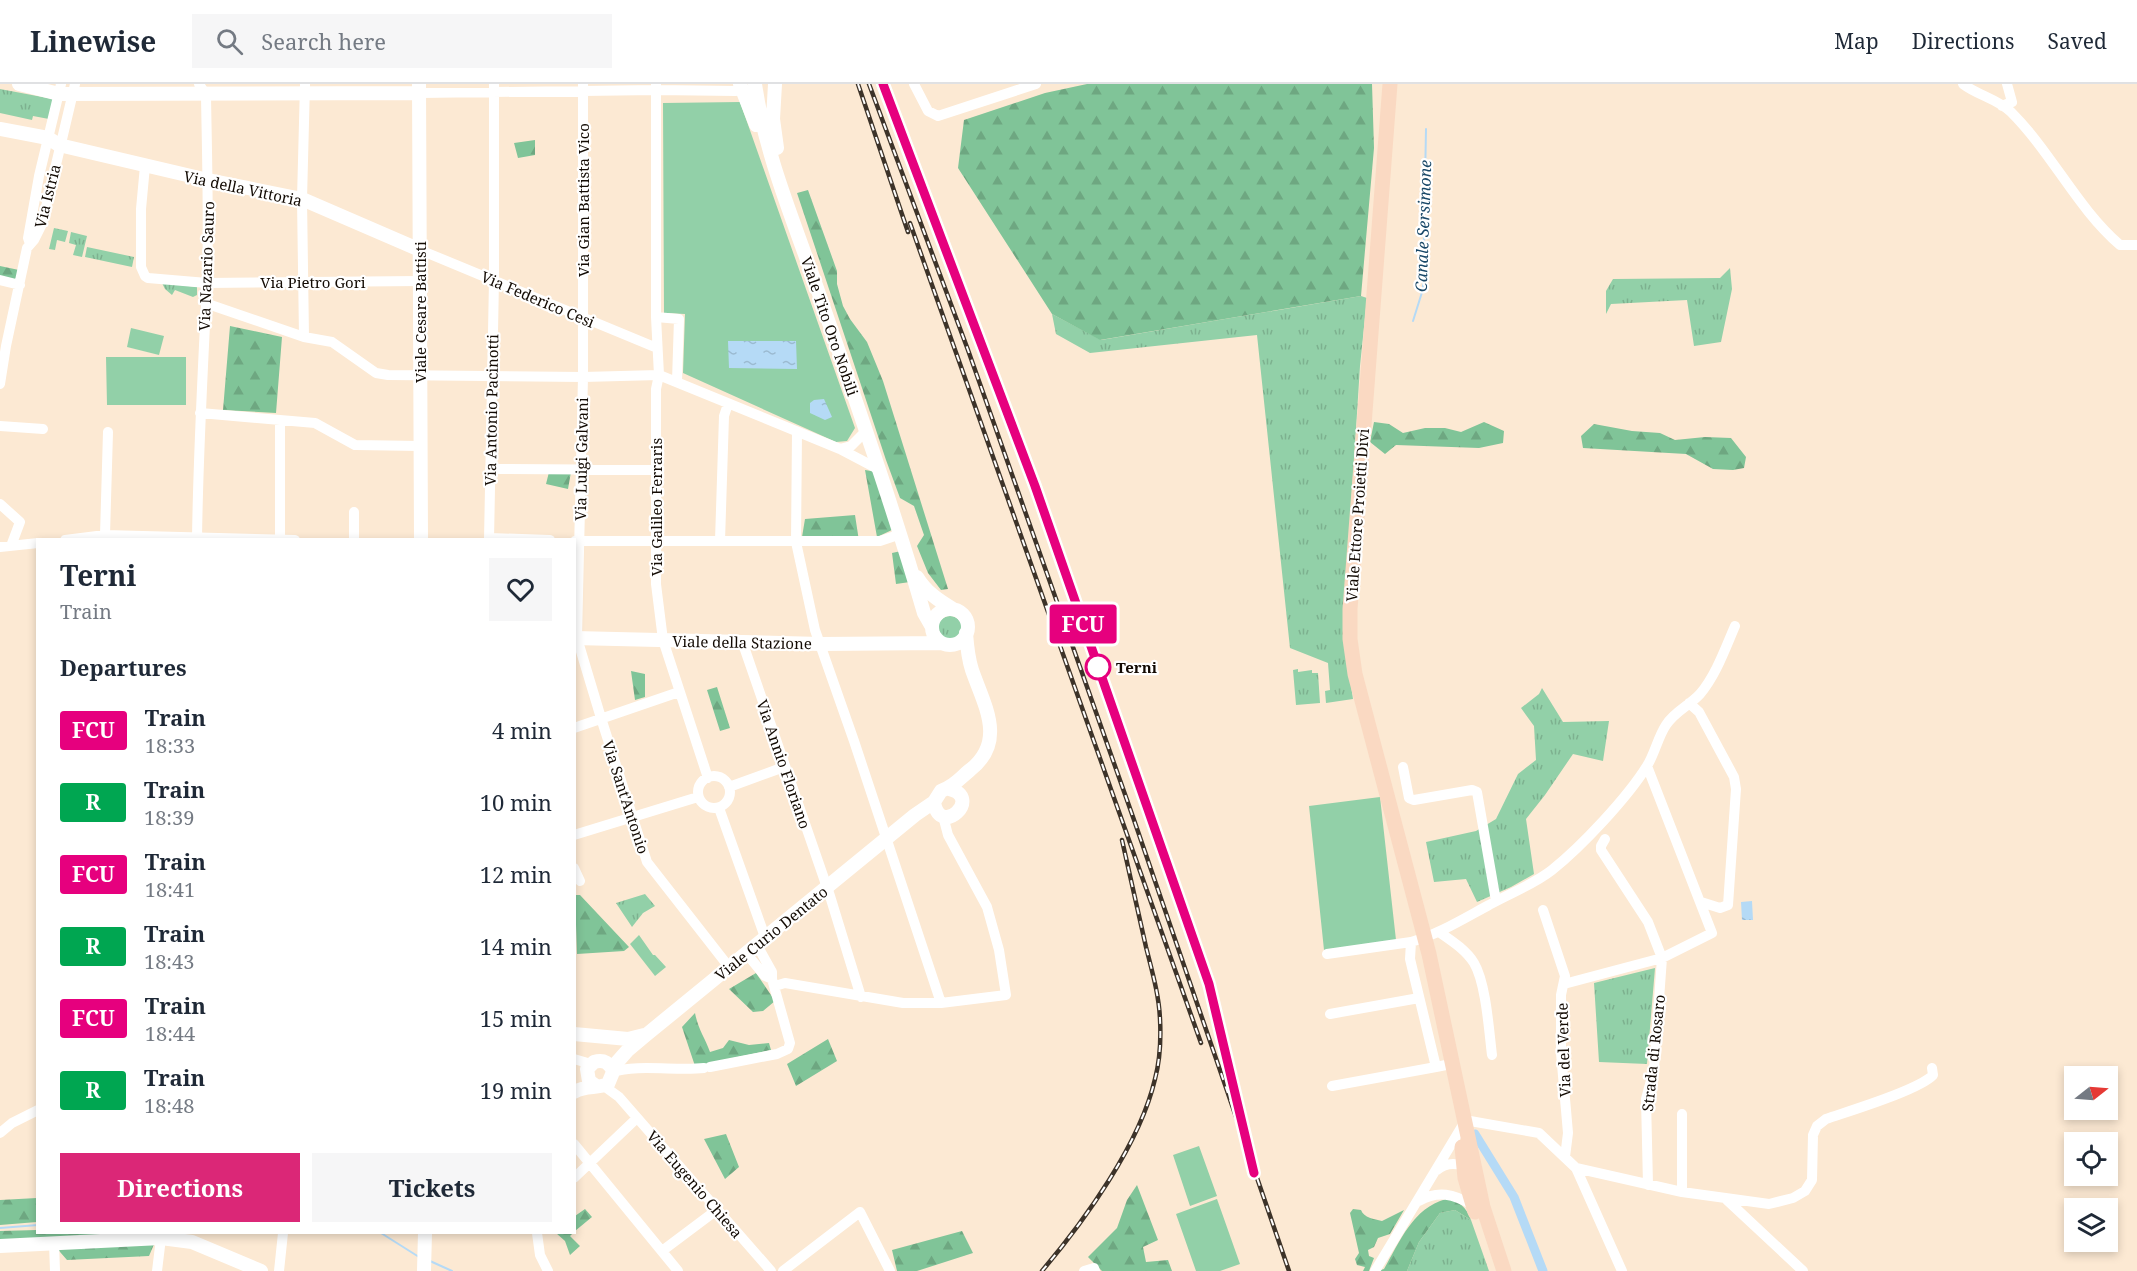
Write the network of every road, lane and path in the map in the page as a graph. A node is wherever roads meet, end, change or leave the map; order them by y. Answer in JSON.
{"nodes":[{"id":1,"x":20,"y":84,"type":"edge"},
{"id":2,"x":755,"y":84,"type":"edge"},
{"id":3,"x":775,"y":84,"type":"edge"},
{"id":4,"x":914,"y":84,"type":"edge"},
{"id":5,"x":1036,"y":84,"type":"edge"},
{"id":6,"x":1963,"y":84,"type":"edge"},
{"id":7,"x":2007,"y":84,"type":"edge"},
{"id":8,"x":656,"y":87,"type":"edge"},
{"id":9,"x":494,"y":88,"type":"edge"},
{"id":10,"x":583,"y":88,"type":"edge"},
{"id":11,"x":738,"y":88,"type":"edge"},
{"id":12,"x":1387,"y":88,"type":"edge"},
{"id":13,"x":67,"y":89,"type":"edge"},
{"id":14,"x":203,"y":89,"type":"edge"},
{"id":15,"x":305,"y":89,"type":"edge"},
{"id":16,"x":420,"y":89,"type":"edge"},
{"id":17,"x":2002,"y":106,"type":"junction"},
{"id":18,"x":0,"y":129,"type":"edge"},
{"id":19,"x":53,"y":141,"type":"junction"},
{"id":20,"x":145,"y":166,"type":"junction"},
{"id":21,"x":208,"y":180,"type":"junction"},
{"id":22,"x":781,"y":186,"type":"junction"},
{"id":23,"x":302,"y":199,"type":"junction"},
{"id":24,"x":2137,"y":245,"type":"edge"},
{"id":25,"x":420,"y":250,"type":"junction"},
{"id":26,"x":0,"y":280,"type":"edge"},
{"id":27,"x":494,"y":280,"type":"junction"},
{"id":28,"x":304,"y":281,"type":"junction"},
{"id":29,"x":420,"y":281,"type":"junction"},
{"id":30,"x":207,"y":283,"type":"junction"},
{"id":31,"x":20,"y":285,"type":"junction"},
{"id":32,"x":205,"y":303,"type":"junction"},
{"id":33,"x":582,"y":316,"type":"junction"},
{"id":34,"x":656,"y":317,"type":"junction"},
{"id":35,"x":304,"y":337,"type":"junction"},
{"id":36,"x":657,"y":348,"type":"junction"},
{"id":37,"x":492,"y":375,"type":"junction"},
{"id":38,"x":659,"y":375,"type":"junction"},
{"id":39,"x":421,"y":376,"type":"junction"},
{"id":40,"x":583,"y":377,"type":"junction"},
{"id":41,"x":677,"y":381,"type":"junction"},
{"id":42,"x":0,"y":384,"type":"edge"},
{"id":43,"x":728,"y":404,"type":"junction"},
{"id":44,"x":200,"y":413,"type":"junction"},
{"id":45,"x":280,"y":420,"type":"junction"},
{"id":46,"x":0,"y":426,"type":"edge"},
{"id":47,"x":43,"y":429,"type":"dead end"},
{"id":48,"x":866,"y":430,"type":"junction"},
{"id":49,"x":108,"y":432,"type":"dead end"},
{"id":50,"x":796,"y":432,"type":"junction"},
{"id":51,"x":420,"y":446,"type":"junction"},
{"id":52,"x":840,"y":449,"type":"junction"},
{"id":53,"x":490,"y":469,"type":"junction"},
{"id":54,"x":580,"y":470,"type":"junction"},
{"id":55,"x":657,"y":470,"type":"junction"},
{"id":56,"x":880,"y":470,"type":"junction"},
{"id":57,"x":0,"y":504,"type":"edge"},
{"id":58,"x":354,"y":512,"type":"dead end"},
{"id":59,"x":901,"y":534,"type":"junction"},
{"id":60,"x":105,"y":535,"type":"junction"},
{"id":61,"x":81,"y":538,"type":"edge"},
{"id":62,"x":197,"y":538,"type":"edge"},
{"id":63,"x":280,"y":538,"type":"edge"},
{"id":64,"x":354,"y":538,"type":"edge"},
{"id":65,"x":421,"y":538,"type":"edge"},
{"id":66,"x":489,"y":538,"type":"edge"},
{"id":67,"x":577,"y":541,"type":"edge"},
{"id":68,"x":657,"y":541,"type":"junction"},
{"id":69,"x":720,"y":541,"type":"junction"},
{"id":70,"x":796,"y":542,"type":"junction"},
{"id":71,"x":36,"y":543,"type":"edge"},
{"id":72,"x":6,"y":546,"type":"edge"},
{"id":73,"x":911,"y":567,"type":"junction"},
{"id":74,"x":952,"y":609,"type":"junction"},
{"id":75,"x":924,"y":613,"type":"junction"},
{"id":76,"x":1735,"y":626,"type":"dead end"},
{"id":77,"x":932,"y":627,"type":"junction"},
{"id":78,"x":966,"y":633,"type":"junction"},
{"id":79,"x":576,"y":638,"type":"edge"},
{"id":80,"x":663,"y":640,"type":"junction"},
{"id":81,"x":742,"y":640,"type":"junction"},
{"id":82,"x":909,"y":642,"type":"junction"},
{"id":83,"x":821,"y":644,"type":"junction"},
{"id":84,"x":945,"y":644,"type":"junction"},
{"id":85,"x":972,"y":669,"type":"junction"},
{"id":86,"x":679,"y":692,"type":"junction"},
{"id":87,"x":1689,"y":704,"type":"junction"},
{"id":88,"x":601,"y":718,"type":"junction"},
{"id":89,"x":576,"y":728,"type":"edge"},
{"id":90,"x":1647,"y":766,"type":"junction"},
{"id":91,"x":784,"y":767,"type":"junction"},
{"id":92,"x":975,"y":767,"type":"junction"},
{"id":93,"x":1402,"y":767,"type":"dead end"},
{"id":94,"x":708,"y":778,"type":"junction"},
{"id":95,"x":729,"y":787,"type":"junction"},
{"id":96,"x":949,"y":789,"type":"junction"},
{"id":97,"x":698,"y":797,"type":"junction"},
{"id":98,"x":961,"y":798,"type":"junction"},
{"id":99,"x":718,"y":808,"type":"junction"},
{"id":100,"x":938,"y":810,"type":"junction"},
{"id":101,"x":632,"y":817,"type":"junction"},
{"id":102,"x":576,"y":834,"type":"edge"},
{"id":103,"x":886,"y":839,"type":"junction"},
{"id":104,"x":1605,"y":839,"type":"dead end"},
{"id":105,"x":576,"y":872,"type":"edge"},
{"id":106,"x":580,"y":881,"type":"dead end"},
{"id":107,"x":827,"y":888,"type":"junction"},
{"id":108,"x":1496,"y":901,"type":"junction"},
{"id":109,"x":1701,"y":902,"type":"junction"},
{"id":110,"x":1543,"y":910,"type":"dead end"},
{"id":111,"x":1425,"y":937,"type":"junction"},
{"id":112,"x":756,"y":945,"type":"junction"},
{"id":113,"x":1327,"y":954,"type":"dead end"},
{"id":114,"x":1662,"y":958,"type":"junction"},
{"id":115,"x":729,"y":967,"type":"junction"},
{"id":116,"x":773,"y":982,"type":"junction"},
{"id":117,"x":1564,"y":984,"type":"junction"},
{"id":118,"x":861,"y":997,"type":"junction"},
{"id":119,"x":1419,"y":998,"type":"junction"},
{"id":120,"x":941,"y":1003,"type":"junction"},
{"id":121,"x":1330,"y":1014,"type":"dead end"},
{"id":122,"x":576,"y":1034,"type":"edge"},
{"id":123,"x":646,"y":1035,"type":"junction"},
{"id":124,"x":1492,"y":1056,"type":"dead end"},
{"id":125,"x":576,"y":1060,"type":"edge"},
{"id":126,"x":1444,"y":1066,"type":"junction"},
{"id":127,"x":589,"y":1068,"type":"junction"},
{"id":128,"x":1932,"y":1068,"type":"dead end"},
{"id":129,"x":607,"y":1075,"type":"junction"},
{"id":130,"x":1332,"y":1086,"type":"dead end"},
{"id":131,"x":576,"y":1091,"type":"edge"},
{"id":132,"x":36,"y":1111,"type":"edge"},
{"id":133,"x":1682,"y":1114,"type":"dead end"},
{"id":134,"x":637,"y":1118,"type":"junction"},
{"id":135,"x":1464,"y":1124,"type":"junction"},
{"id":136,"x":0,"y":1133,"type":"edge"},
{"id":137,"x":576,"y":1146,"type":"edge"},
{"id":138,"x":1565,"y":1157,"type":"junction"},
{"id":139,"x":590,"y":1163,"type":"junction"},
{"id":140,"x":1464,"y":1166,"type":"junction"},
{"id":141,"x":1576,"y":1168,"type":"junction"},
{"id":142,"x":1435,"y":1173,"type":"junction"},
{"id":143,"x":576,"y":1176,"type":"edge"},
{"id":144,"x":1648,"y":1185,"type":"junction"},
{"id":145,"x":1682,"y":1192,"type":"junction"},
{"id":146,"x":1727,"y":1200,"type":"junction"},
{"id":147,"x":1417,"y":1203,"type":"junction"},
{"id":148,"x":1478,"y":1206,"type":"junction"},
{"id":149,"x":718,"y":1209,"type":"junction"},
{"id":150,"x":283,"y":1234,"type":"edge"},
{"id":151,"x":424,"y":1234,"type":"edge"},
{"id":152,"x":537,"y":1234,"type":"edge"},
{"id":153,"x":84,"y":1237,"type":"edge"},
{"id":154,"x":161,"y":1238,"type":"junction"},
{"id":155,"x":54,"y":1243,"type":"junction"},
{"id":156,"x":0,"y":1246,"type":"edge"},
{"id":157,"x":662,"y":1251,"type":"junction"},
{"id":158,"x":55,"y":1271,"type":"edge"},
{"id":159,"x":157,"y":1271,"type":"edge"},
{"id":160,"x":261,"y":1271,"type":"edge"},
{"id":161,"x":279,"y":1271,"type":"edge"},
{"id":162,"x":424,"y":1271,"type":"edge"},
{"id":163,"x":548,"y":1271,"type":"edge"},
{"id":164,"x":678,"y":1271,"type":"edge"},
{"id":165,"x":771,"y":1271,"type":"edge"},
{"id":166,"x":783,"y":1271,"type":"edge"},
{"id":167,"x":890,"y":1271,"type":"edge"},
{"id":168,"x":1084,"y":1271,"type":"edge"},
{"id":169,"x":1095,"y":1271,"type":"edge"},
{"id":170,"x":1376,"y":1271,"type":"edge"},
{"id":171,"x":1496,"y":1271,"type":"edge"},
{"id":172,"x":1504,"y":1271,"type":"edge"},
{"id":173,"x":1622,"y":1271,"type":"edge"},
{"id":174,"x":1803,"y":1271,"type":"edge"}],
"edges":[{"from":1,"to":13,"type":"street"},
{"from":2,"to":22,"type":"street","name":"Viale Tito Oro Nobili"},
{"from":3,"to":22,"type":"street"},
{"from":4,"to":5,"type":"street"},
{"from":6,"to":17,"type":"street"},
{"from":7,"to":17,"type":"street"},
{"from":8,"to":10,"type":"street"},
{"from":8,"to":11,"type":"street"},
{"from":8,"to":34,"type":"street","name":"Via Galileo Ferraris"},
{"from":9,"to":10,"type":"street"},
{"from":9,"to":16,"type":"street"},
{"from":9,"to":27,"type":"street","name":"Via Antonio Pacinotti"},
{"from":10,"to":33,"type":"street","name":"Via Gian Battista Vico"},
{"from":11,"to":22,"type":"street"},
{"from":12,"to":111,"type":"main road","name":"Viale Ettore Proietti Divi"},
{"from":13,"to":14,"type":"street"},
{"from":13,"to":19,"type":"street","name":"Via Istria"},
{"from":14,"to":15,"type":"street"},
{"from":14,"to":21,"type":"street","name":"Via Nazario Sauro"},
{"from":15,"to":16,"type":"street"},
{"from":15,"to":23,"type":"street"},
{"from":16,"to":25,"type":"street","name":"Viale Cesare Battisti"},
{"from":17,"to":24,"type":"street"},
{"from":18,"to":19,"type":"street","name":"Via della Vittoria"},
{"from":19,"to":20,"type":"street","name":"Via della Vittoria"},
{"from":19,"to":31,"type":"street","name":"Via Istria"},
{"from":20,"to":21,"type":"street","name":"Via della Vittoria"},
{"from":20,"to":30,"type":"street","name":"Via Pietro Gori"},
{"from":21,"to":23,"type":"street","name":"Via della Vittoria"},
{"from":21,"to":30,"type":"street","name":"Via Nazario Sauro"},
{"from":22,"to":48,"type":"street","name":"Viale Tito Oro Nobili"},
{"from":23,"to":25,"type":"street","name":"Via della Vittoria"},
{"from":23,"to":28,"type":"street"},
{"from":25,"to":27,"type":"street","name":"Via Federico Cesi"},
{"from":25,"to":29,"type":"street","name":"Viale Cesare Battisti"},
{"from":26,"to":31,"type":"street"},
{"from":27,"to":33,"type":"street","name":"Via Federico Cesi"},
{"from":27,"to":37,"type":"street","name":"Via Antonio Pacinotti"},
{"from":28,"to":29,"type":"street","name":"Via Pietro Gori"},
{"from":28,"to":30,"type":"street","name":"Via Pietro Gori"},
{"from":28,"to":35,"type":"street"},
{"from":29,"to":39,"type":"street","name":"Viale Cesare Battisti"},
{"from":30,"to":32,"type":"street","name":"Via Nazario Sauro"},
{"from":31,"to":42,"type":"street","name":"Via Istria"},
{"from":32,"to":35,"type":"street"},
{"from":32,"to":44,"type":"street","name":"Via Nazario Sauro"},
{"from":33,"to":36,"type":"street","name":"Via Federico Cesi"},
{"from":33,"to":40,"type":"street","name":"Via Luigi Galvani"},
{"from":34,"to":36,"type":"street","name":"Via Galileo Ferraris"},
{"from":34,"to":41,"type":"street"},
{"from":35,"to":39,"type":"street"},
{"from":36,"to":38,"type":"street","name":"Via Galileo Ferraris"},
{"from":37,"to":39,"type":"street"},
{"from":37,"to":40,"type":"street"},
{"from":37,"to":53,"type":"street","name":"Via Antonio Pacinotti"},
{"from":38,"to":40,"type":"street"},
{"from":38,"to":41,"type":"street"},
{"from":38,"to":55,"type":"street","name":"Via Galileo Ferraris"},
{"from":39,"to":51,"type":"street","name":"Viale Cesare Battisti"},
{"from":40,"to":54,"type":"street","name":"Via Luigi Galvani"},
{"from":41,"to":43,"type":"street"},
{"from":43,"to":50,"type":"street"},
{"from":43,"to":69,"type":"street"},
{"from":44,"to":45,"type":"street"},
{"from":44,"to":62,"type":"street","name":"Via Nazario Sauro"},
{"from":45,"to":51,"type":"street"},
{"from":45,"to":63,"type":"street"},
{"from":46,"to":47,"type":"street"},
{"from":48,"to":52,"type":"street"},
{"from":48,"to":56,"type":"street","name":"Viale Tito Oro Nobili"},
{"from":49,"to":60,"type":"street"},
{"from":50,"to":52,"type":"street"},
{"from":50,"to":70,"type":"street"},
{"from":51,"to":65,"type":"street","name":"Viale Cesare Battisti"},
{"from":52,"to":56,"type":"street"},
{"from":53,"to":54,"type":"street"},
{"from":53,"to":66,"type":"street","name":"Via Antonio Pacinotti"},
{"from":54,"to":55,"type":"street"},
{"from":54,"to":67,"type":"street","name":"Via Luigi Galvani"},
{"from":55,"to":68,"type":"street","name":"Via Galileo Ferraris"},
{"from":56,"to":59,"type":"street","name":"Viale Tito Oro Nobili"},
{"from":57,"to":72,"type":"street"},
{"from":58,"to":64,"type":"street"},
{"from":59,"to":70,"type":"street"},
{"from":59,"to":73,"type":"street","name":"Viale Tito Oro Nobili"},
{"from":60,"to":61,"type":"street"},
{"from":60,"to":62,"type":"street"},
{"from":67,"to":68,"type":"street"},
{"from":67,"to":79,"type":"street","name":"Via Luigi Galvani"},
{"from":68,"to":69,"type":"street"},
{"from":68,"to":80,"type":"street","name":"Via Galileo Ferraris"},
{"from":69,"to":70,"type":"street"},
{"from":70,"to":83,"type":"street"},
{"from":71,"to":72,"type":"street"},
{"from":73,"to":74,"type":"street","name":"Viale Tito Oro Nobili"},
{"from":73,"to":75,"type":"street","name":"Viale Tito Oro Nobili"},
{"from":74,"to":77,"type":"street"},
{"from":74,"to":78,"type":"street"},
{"from":75,"to":77,"type":"street","name":"Viale Tito Oro Nobili"},
{"from":75,"to":82,"type":"street"},
{"from":76,"to":87,"type":"street"},
{"from":77,"to":84,"type":"street"},
{"from":78,"to":84,"type":"street"},
{"from":78,"to":85,"type":"street"},
{"from":79,"to":80,"type":"street","name":"Viale della Stazione"},
{"from":79,"to":88,"type":"street","name":"Via Sant'Antonio"},
{"from":80,"to":81,"type":"street","name":"Viale della Stazione"},
{"from":80,"to":86,"type":"street","name":"Via Galileo Ferraris"},
{"from":81,"to":83,"type":"street","name":"Viale della Stazione"},
{"from":81,"to":91,"type":"street","name":"Via Annio Floriano"},
{"from":82,"to":83,"type":"street","name":"Viale della Stazione"},
{"from":82,"to":84,"type":"street","name":"Viale della Stazione"},
{"from":83,"to":103,"type":"street"},
{"from":84,"to":85,"type":"street"},
{"from":85,"to":92,"type":"street"},
{"from":86,"to":88,"type":"street"},
{"from":86,"to":94,"type":"street","name":"Via Galileo Ferraris"},
{"from":87,"to":90,"type":"street"},
{"from":87,"to":109,"type":"street"},
{"from":88,"to":89,"type":"street"},
{"from":88,"to":101,"type":"street","name":"Via Sant'Antonio"},
{"from":90,"to":108,"type":"street"},
{"from":90,"to":109,"type":"street"},
{"from":91,"to":95,"type":"street"},
{"from":91,"to":107,"type":"street","name":"Via Annio Floriano"},
{"from":92,"to":96,"type":"street","name":"Viale Curio Dentato"},
{"from":92,"to":98,"type":"street","name":"Viale Curio Dentato"},
{"from":93,"to":108,"type":"street"},
{"from":94,"to":95,"type":"street"},
{"from":94,"to":97,"type":"street"},
{"from":95,"to":99,"type":"street"},
{"from":96,"to":98,"type":"street"},
{"from":96,"to":100,"type":"street","name":"Viale Curio Dentato"},
{"from":97,"to":99,"type":"street"},
{"from":97,"to":101,"type":"street"},
{"from":98,"to":100,"type":"street","name":"Viale Curio Dentato"},
{"from":99,"to":112,"type":"street"},
{"from":100,"to":103,"type":"street","name":"Viale Curio Dentato"},
{"from":100,"to":120,"type":"street"},
{"from":101,"to":102,"type":"street"},
{"from":101,"to":115,"type":"street","name":"Via Sant'Antonio"},
{"from":103,"to":107,"type":"street","name":"Viale Curio Dentato"},
{"from":103,"to":120,"type":"street"},
{"from":104,"to":114,"type":"street","name":"Strada di Rosaro"},
{"from":105,"to":106,"type":"street"},
{"from":107,"to":112,"type":"street","name":"Viale Curio Dentato"},
{"from":107,"to":118,"type":"street","name":"Via Annio Floriano"},
{"from":108,"to":111,"type":"street"},
{"from":109,"to":114,"type":"street"},
{"from":110,"to":117,"type":"street","name":"Via del Verde"},
{"from":111,"to":113,"type":"street"},
{"from":111,"to":119,"type":"street","name":"Viale Ettore Proietti Divi"},
{"from":111,"to":124,"type":"street"},
{"from":111,"to":126,"type":"main road","name":"Viale Ettore Proietti Divi"},
{"from":112,"to":115,"type":"street","name":"Viale Curio Dentato"},
{"from":112,"to":116,"type":"street"},
{"from":114,"to":117,"type":"street"},
{"from":114,"to":144,"type":"street","name":"Strada di Rosaro"},
{"from":115,"to":123,"type":"street","name":"Viale Curio Dentato"},
{"from":116,"to":118,"type":"street"},
{"from":116,"to":129,"type":"street"},
{"from":117,"to":138,"type":"street","name":"Via del Verde"},
{"from":118,"to":120,"type":"street"},
{"from":119,"to":121,"type":"street"},
{"from":119,"to":126,"type":"street","name":"Viale Ettore Proietti Divi"},
{"from":122,"to":123,"type":"street"},
{"from":123,"to":129,"type":"street","name":"Viale Curio Dentato"},
{"from":125,"to":127,"type":"street"},
{"from":126,"to":130,"type":"street"},
{"from":126,"to":135,"type":"main road","name":"Viale Ettore Proietti Divi"},
{"from":127,"to":129,"type":"street"},
{"from":127,"to":129,"type":"street"},
{"from":127,"to":131,"type":"street"},
{"from":128,"to":146,"type":"street"},
{"from":129,"to":131,"type":"street"},
{"from":129,"to":134,"type":"street","name":"Via Eugenio Chiesa"},
{"from":132,"to":136,"type":"street"},
{"from":133,"to":145,"type":"street"},
{"from":134,"to":139,"type":"street"},
{"from":134,"to":149,"type":"street","name":"Via Eugenio Chiesa"},
{"from":135,"to":138,"type":"street"},
{"from":135,"to":140,"type":"main road"},
{"from":135,"to":142,"type":"street"},
{"from":135,"to":148,"type":"main road"},
{"from":137,"to":139,"type":"street"},
{"from":138,"to":141,"type":"street"},
{"from":139,"to":143,"type":"street"},
{"from":139,"to":157,"type":"street"},
{"from":140,"to":142,"type":"street"},
{"from":140,"to":148,"type":"main road"},
{"from":141,"to":144,"type":"street"},
{"from":141,"to":173,"type":"street"},
{"from":142,"to":147,"type":"street"},
{"from":144,"to":145,"type":"street"},
{"from":145,"to":146,"type":"street"},
{"from":146,"to":174,"type":"street"},
{"from":147,"to":148,"type":"street"},
{"from":147,"to":170,"type":"street"},
{"from":148,"to":171,"type":"main road"},
{"from":148,"to":172,"type":"main road"},
{"from":149,"to":157,"type":"street"},
{"from":149,"to":165,"type":"street","name":"Via Eugenio Chiesa"},
{"from":150,"to":161,"type":"street"},
{"from":151,"to":162,"type":"street"},
{"from":152,"to":163,"type":"street"},
{"from":153,"to":154,"type":"street"},
{"from":153,"to":155,"type":"street"},
{"from":154,"to":159,"type":"street"},
{"from":154,"to":160,"type":"street"},
{"from":155,"to":156,"type":"street"},
{"from":155,"to":158,"type":"street"},
{"from":157,"to":164,"type":"street"},
{"from":166,"to":167,"type":"street"},
{"from":168,"to":169,"type":"street"}]}
